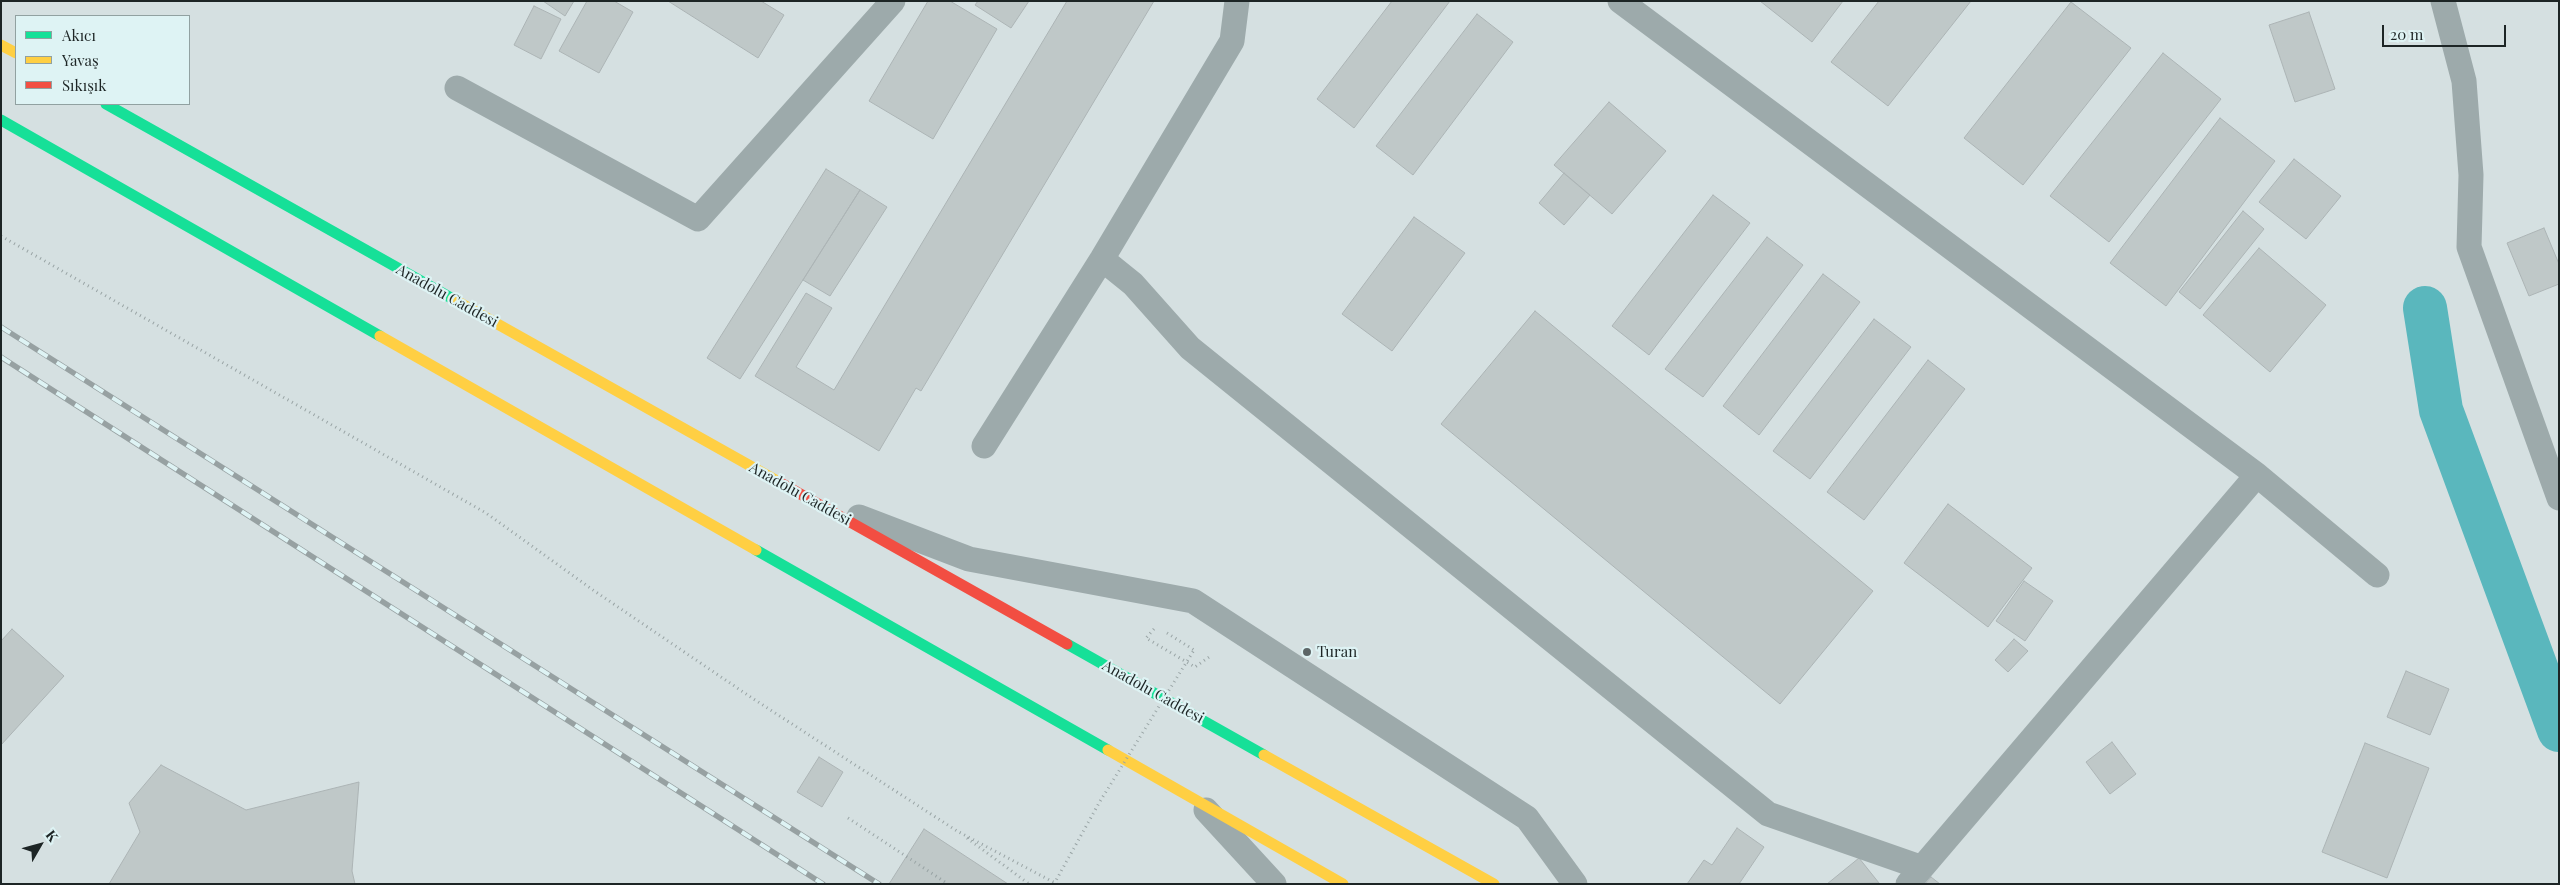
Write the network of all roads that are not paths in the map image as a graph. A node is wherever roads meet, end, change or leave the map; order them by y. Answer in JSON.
{"nodes":[{"id":1,"x":894,"y":1,"type":"edge"},
{"id":2,"x":1237,"y":1,"type":"edge"},
{"id":3,"x":1620,"y":1,"type":"edge"},
{"id":4,"x":2443,"y":1,"type":"edge"},
{"id":5,"x":1,"y":45,"type":"edge"},
{"id":6,"x":15,"y":52,"type":"edge"},
{"id":7,"x":456,"y":88,"type":"dead end"},
{"id":8,"x":108,"y":105,"type":"edge"},
{"id":9,"x":1,"y":120,"type":"edge"},
{"id":10,"x":1102,"y":258,"type":"junction"},
{"id":11,"x":984,"y":446,"type":"dead end"},
{"id":12,"x":2257,"y":475,"type":"junction"},
{"id":13,"x":802,"y":496,"type":"junction"},
{"id":14,"x":2559,"y":498,"type":"edge"},
{"id":15,"x":2376,"y":576,"type":"dead end"},
{"id":16,"x":1196,"y":799,"type":"junction"},
{"id":17,"x":1914,"y":875,"type":"edge"},
{"id":18,"x":1274,"y":884,"type":"edge"},
{"id":19,"x":1343,"y":884,"type":"edge"},
{"id":20,"x":1494,"y":884,"type":"edge"},
{"id":21,"x":1574,"y":884,"type":"edge"}],
"edges":[{"from":1,"to":7,"type":"lane"},
{"from":2,"to":10,"type":"lane"},
{"from":3,"to":12,"type":"lane"},
{"from":4,"to":14,"type":"lane"},
{"from":5,"to":6,"type":"highway"},
{"from":8,"to":13,"type":"highway","name":"Anadolu Caddesi"},
{"from":9,"to":16,"type":"highway"},
{"from":10,"to":11,"type":"lane"},
{"from":10,"to":17,"type":"lane"},
{"from":12,"to":15,"type":"lane"},
{"from":12,"to":17,"type":"lane"},
{"from":13,"to":20,"type":"highway","name":"Anadolu Caddesi"},
{"from":13,"to":21,"type":"lane"},
{"from":16,"to":18,"type":"lane"},
{"from":16,"to":19,"type":"highway"}]}
